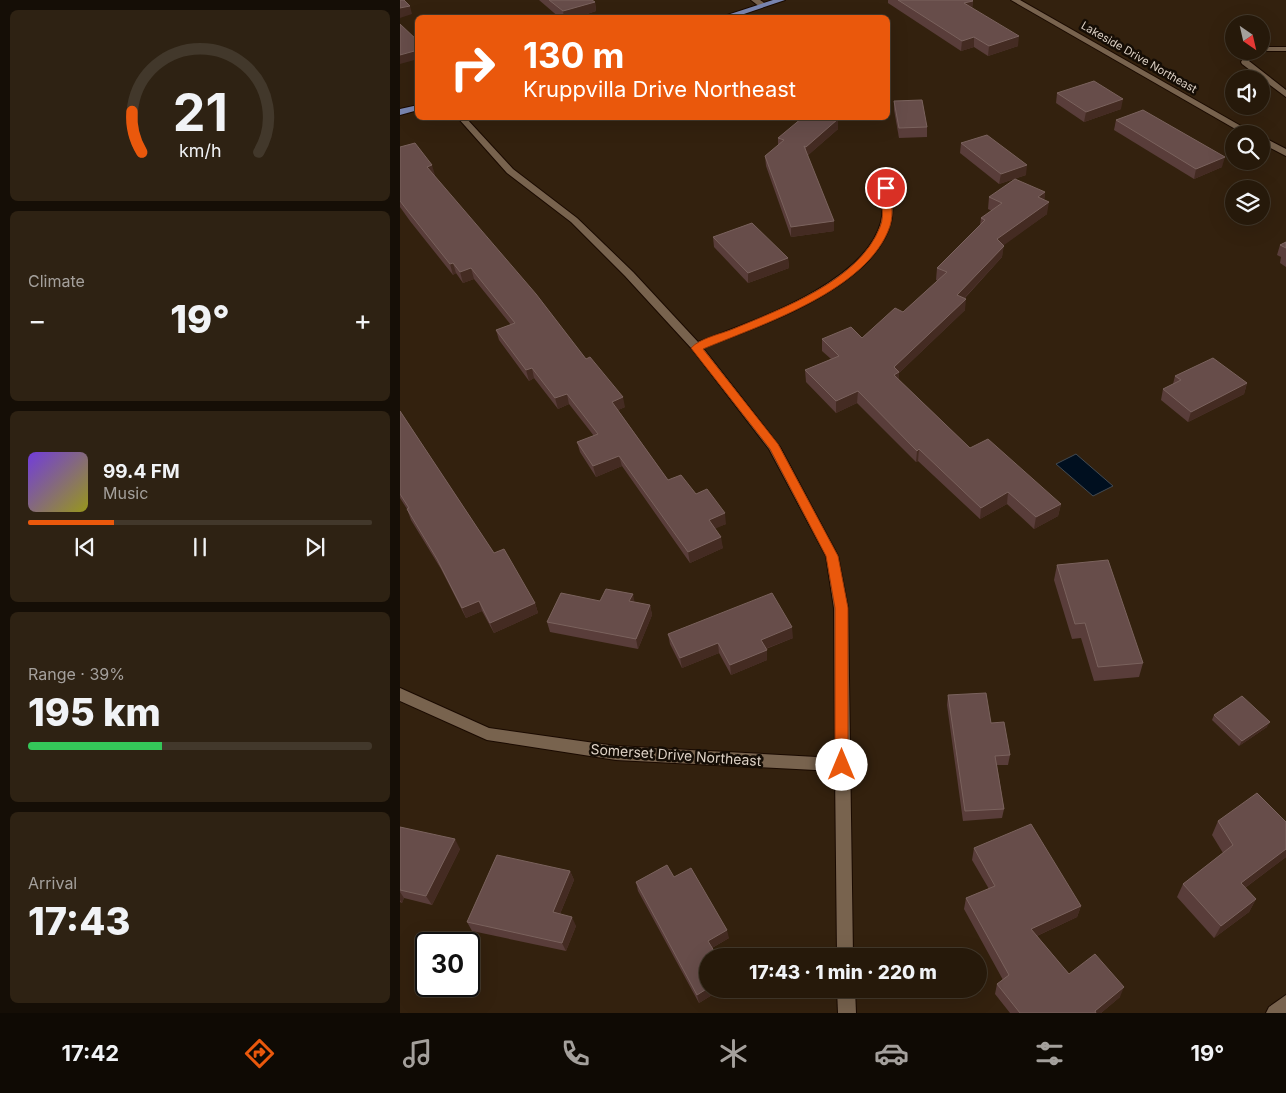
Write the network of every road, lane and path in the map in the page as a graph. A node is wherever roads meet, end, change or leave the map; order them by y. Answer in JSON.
{"nodes":[{"id":1,"x":755,"y":0,"type":"edge"},
{"id":2,"x":781,"y":0,"type":"edge"},
{"id":3,"x":1015,"y":0,"type":"edge"},
{"id":4,"x":763,"y":5,"type":"junction"},
{"id":5,"x":731,"y":15,"type":"edge"},
{"id":6,"x":1286,"y":48,"type":"edge"},
{"id":7,"x":1270,"y":49,"type":"edge"},
{"id":8,"x":1247,"y":60,"type":"edge"},
{"id":9,"x":1286,"y":94,"type":"edge"},
{"id":10,"x":415,"y":107,"type":"edge"},
{"id":11,"x":400,"y":112,"type":"edge"},
{"id":12,"x":464,"y":120,"type":"edge"},
{"id":13,"x":1235,"y":125,"type":"edge"},
{"id":14,"x":1270,"y":145,"type":"edge"},
{"id":15,"x":1286,"y":154,"type":"edge"},
{"id":16,"x":886,"y":188,"type":"dead end"},
{"id":17,"x":696,"y":348,"type":"junction"},
{"id":18,"x":400,"y":694,"type":"edge"},
{"id":19,"x":842,"y":765,"type":"junction"},
{"id":20,"x":845,"y":948,"type":"edge"},
{"id":21,"x":846,"y":998,"type":"edge"},
{"id":22,"x":1286,"y":1004,"type":"edge"},
{"id":23,"x":846,"y":1013,"type":"edge"},
{"id":24,"x":1275,"y":1013,"type":"edge"}],
"edges":[{"from":1,"to":4,"type":"street"},
{"from":2,"to":4,"type":"main road"},
{"from":3,"to":13,"type":"street","name":"Lakeside Drive Northeast"},
{"from":4,"to":5,"type":"main road"},
{"from":6,"to":7,"type":"street"},
{"from":8,"to":9,"type":"street"},
{"from":10,"to":11,"type":"main road"},
{"from":12,"to":17,"type":"street"},
{"from":14,"to":15,"type":"street"},
{"from":16,"to":17,"type":"street"},
{"from":17,"to":19,"type":"street"},
{"from":18,"to":19,"type":"street","name":"Somerset Drive Northeast"},
{"from":19,"to":20,"type":"street"},
{"from":21,"to":23,"type":"street"},
{"from":22,"to":24,"type":"street"}]}
